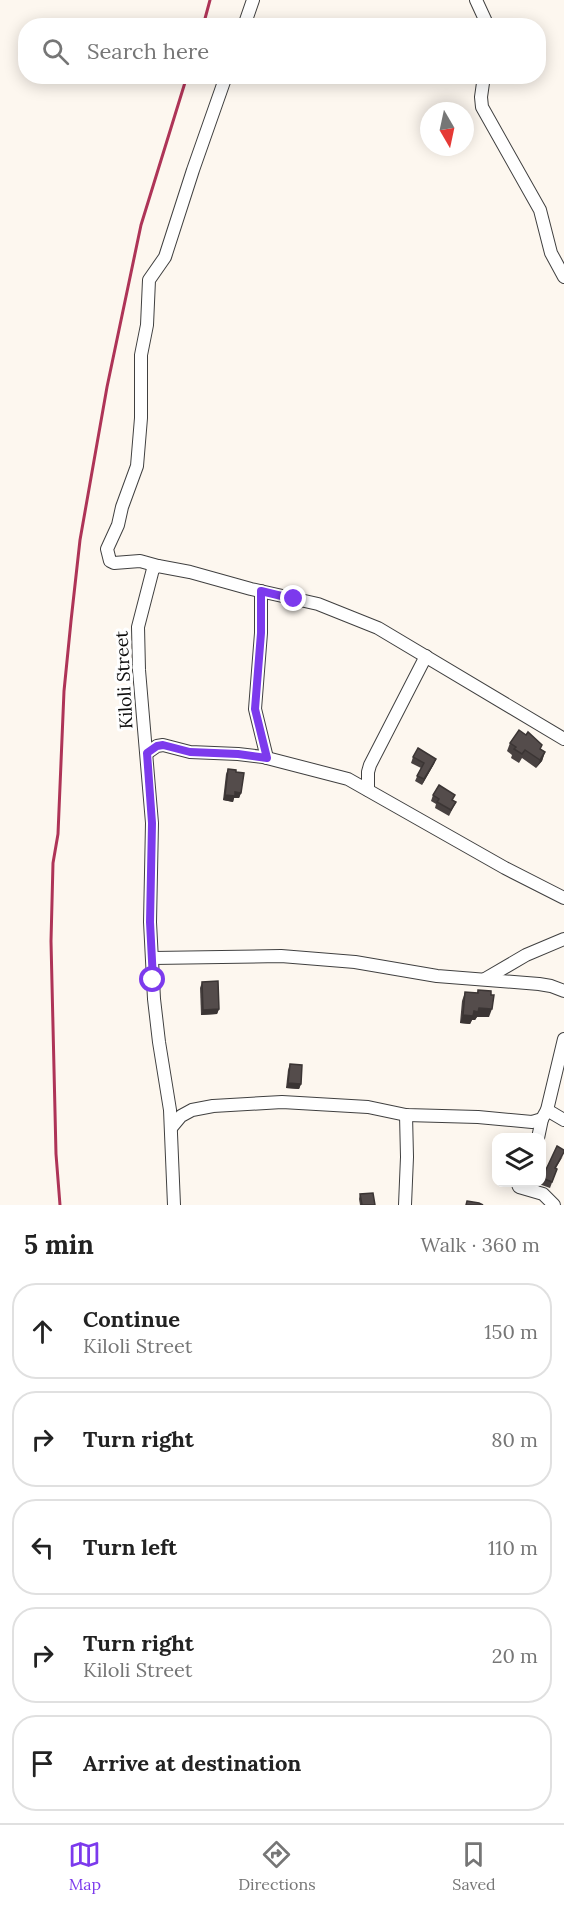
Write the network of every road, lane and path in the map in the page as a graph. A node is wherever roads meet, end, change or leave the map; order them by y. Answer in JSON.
{"nodes":[{"id":1,"x":254,"y":0,"type":"edge"},
{"id":2,"x":476,"y":0,"type":"edge"},
{"id":3,"x":247,"y":18,"type":"edge"},
{"id":4,"x":484,"y":18,"type":"edge"},
{"id":5,"x":223,"y":84,"type":"edge"},
{"id":6,"x":483,"y":84,"type":"edge"},
{"id":7,"x":564,"y":277,"type":"edge"},
{"id":8,"x":158,"y":566,"type":"junction"},
{"id":9,"x":261,"y":591,"type":"junction"},
{"id":10,"x":426,"y":656,"type":"junction"},
{"id":11,"x":564,"y":739,"type":"edge"},
{"id":12,"x":147,"y":753,"type":"junction"},
{"id":13,"x":267,"y":758,"type":"junction"},
{"id":14,"x":368,"y":790,"type":"junction"},
{"id":15,"x":564,"y":898,"type":"edge"},
{"id":16,"x":564,"y":939,"type":"edge"},
{"id":17,"x":153,"y":958,"type":"junction"},
{"id":18,"x":485,"y":979,"type":"junction"},
{"id":19,"x":564,"y":992,"type":"edge"},
{"id":20,"x":564,"y":1039,"type":"edge"},
{"id":21,"x":406,"y":1114,"type":"junction"},
{"id":22,"x":545,"y":1114,"type":"junction"},
{"id":23,"x":564,"y":1120,"type":"edge"},
{"id":24,"x":171,"y":1128,"type":"junction"},
{"id":25,"x":539,"y":1133,"type":"edge"},
{"id":26,"x":519,"y":1187,"type":"edge"},
{"id":27,"x":174,"y":1205,"type":"edge"},
{"id":28,"x":405,"y":1205,"type":"edge"},
{"id":29,"x":554,"y":1205,"type":"edge"}],
"edges":[{"from":1,"to":3,"type":"street"},
{"from":2,"to":4,"type":"street"},
{"from":5,"to":8,"type":"street"},
{"from":6,"to":7,"type":"street"},
{"from":8,"to":9,"type":"street"},
{"from":8,"to":12,"type":"street","name":"Kiloli Street"},
{"from":9,"to":10,"type":"street"},
{"from":9,"to":13,"type":"street"},
{"from":10,"to":11,"type":"street"},
{"from":10,"to":14,"type":"street"},
{"from":12,"to":13,"type":"street"},
{"from":12,"to":17,"type":"street","name":"Kiloli Street"},
{"from":13,"to":14,"type":"street"},
{"from":14,"to":15,"type":"street"},
{"from":16,"to":18,"type":"street"},
{"from":17,"to":18,"type":"street"},
{"from":17,"to":24,"type":"street","name":"Kiloli Street"},
{"from":18,"to":19,"type":"street"},
{"from":20,"to":22,"type":"street"},
{"from":21,"to":22,"type":"street"},
{"from":21,"to":24,"type":"street"},
{"from":21,"to":28,"type":"street"},
{"from":22,"to":23,"type":"street"},
{"from":22,"to":25,"type":"street"},
{"from":24,"to":27,"type":"street","name":"Kiloli Street"},
{"from":26,"to":29,"type":"street"}]}
